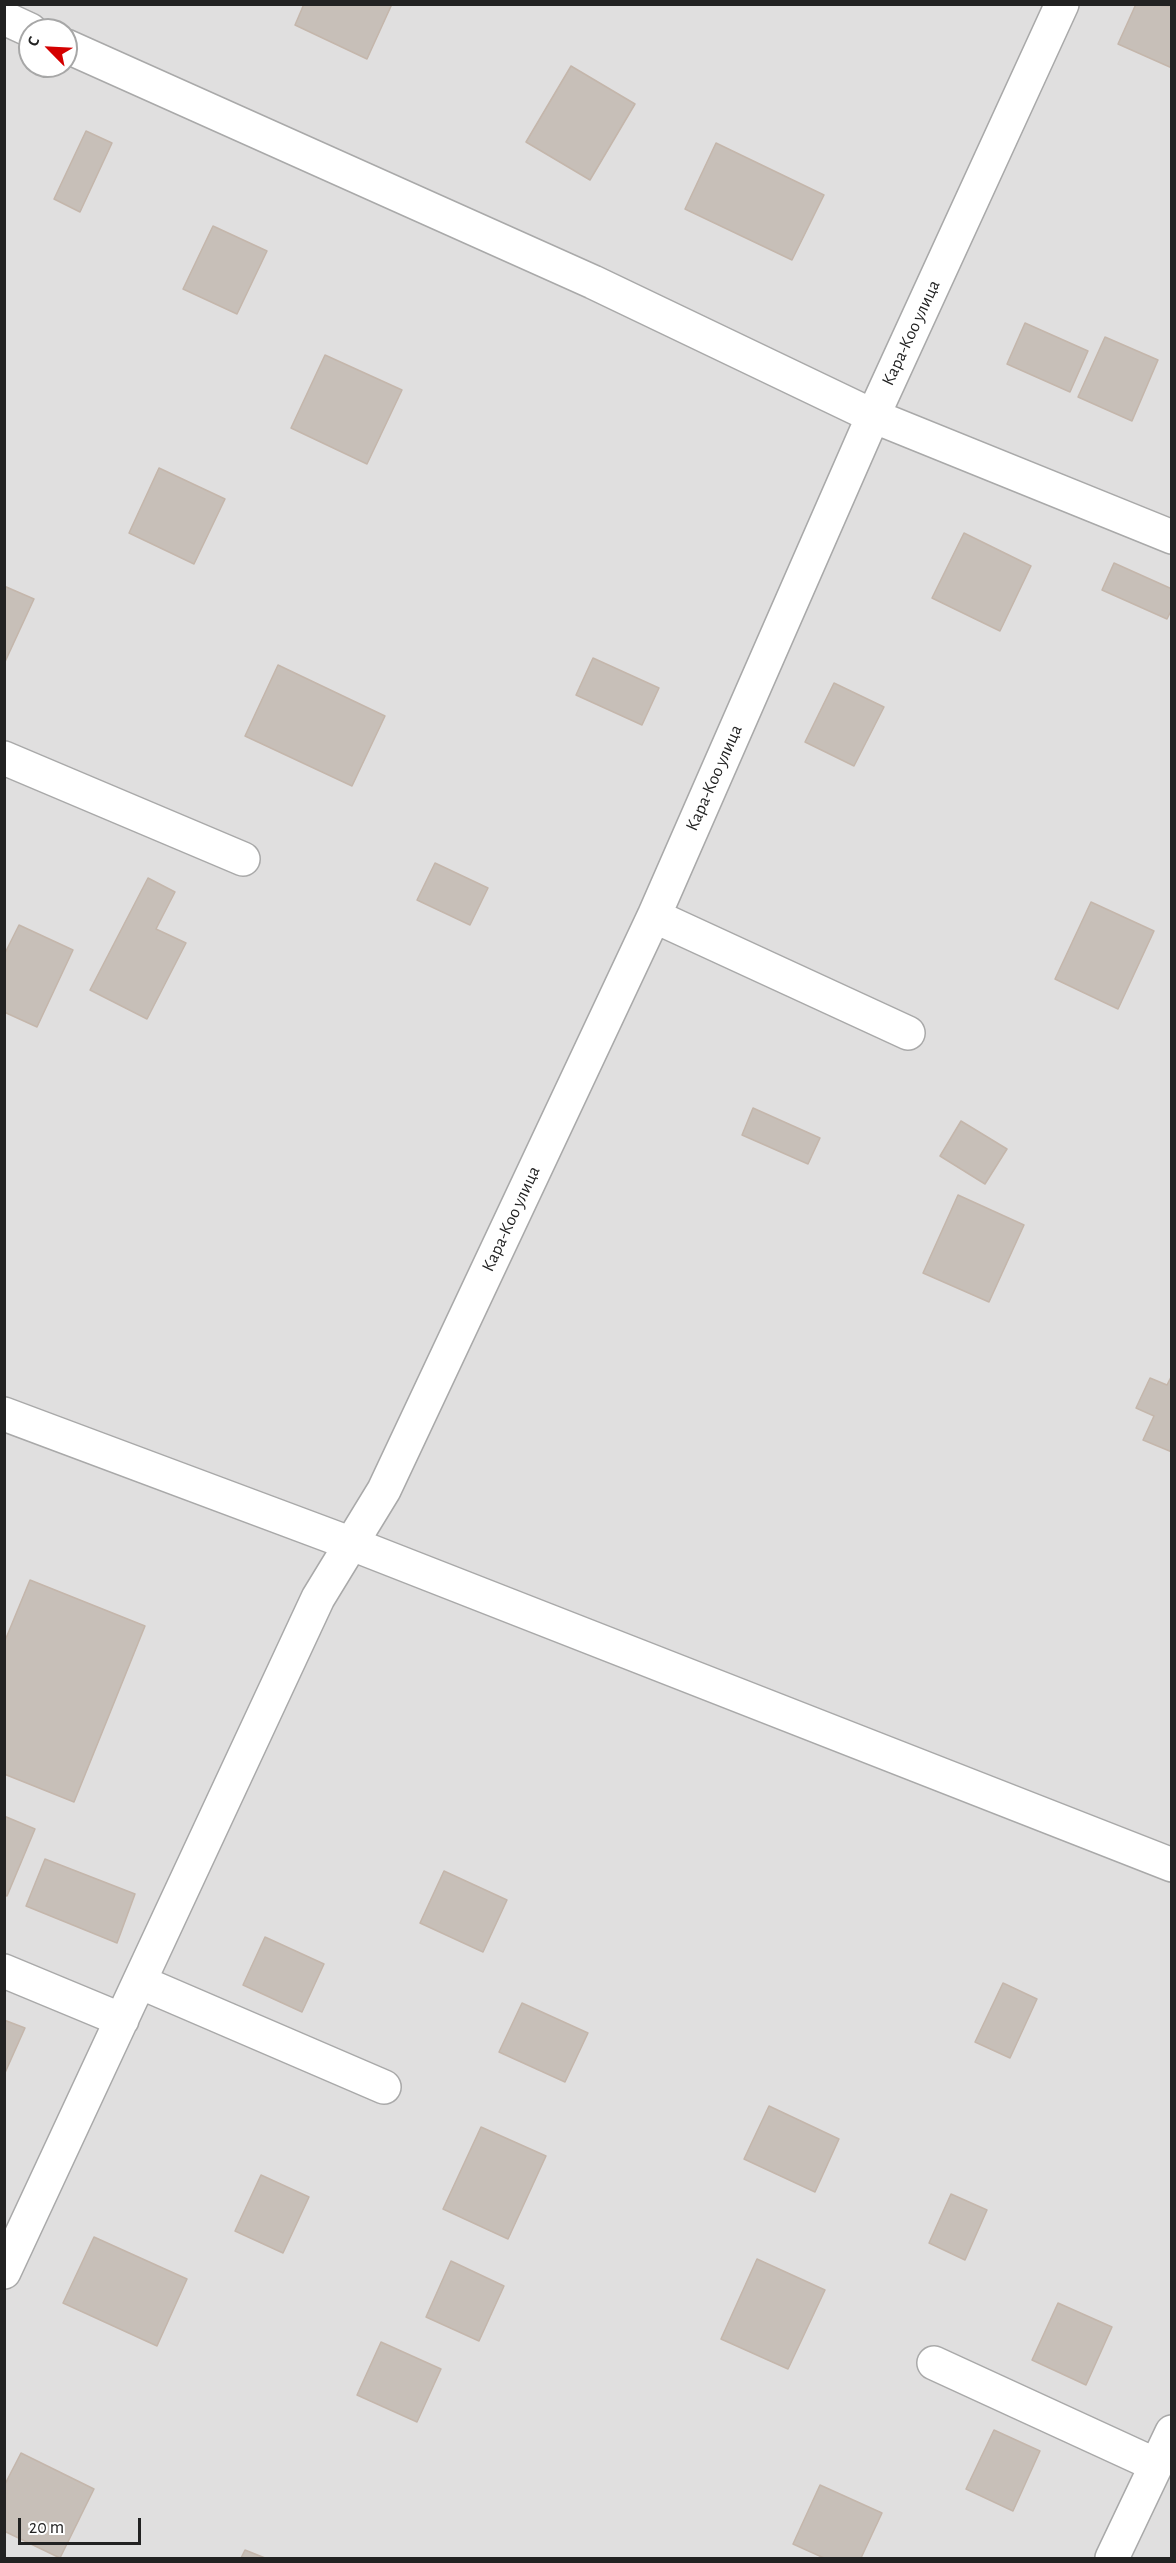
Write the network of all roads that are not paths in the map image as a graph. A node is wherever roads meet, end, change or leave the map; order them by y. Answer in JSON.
{"nodes":[{"id":1,"x":1062,"y":4,"type":"edge"},
{"id":2,"x":4,"y":18,"type":"edge"},
{"id":3,"x":18,"y":24,"type":"edge"},
{"id":4,"x":78,"y":51,"type":"edge"},
{"id":5,"x":873,"y":416,"type":"junction"},
{"id":6,"x":1172,"y":537,"type":"edge"},
{"id":7,"x":4,"y":758,"type":"edge"},
{"id":8,"x":243,"y":859,"type":"dead end"},
{"id":9,"x":654,"y":916,"type":"junction"},
{"id":10,"x":908,"y":1033,"type":"dead end"},
{"id":11,"x":4,"y":1414,"type":"edge"},
{"id":12,"x":352,"y":1544,"type":"junction"},
{"id":13,"x":1172,"y":1865,"type":"edge"},
{"id":14,"x":4,"y":1971,"type":"edge"},
{"id":15,"x":140,"y":1982,"type":"junction"},
{"id":16,"x":122,"y":2020,"type":"junction"},
{"id":17,"x":384,"y":2087,"type":"dead end"},
{"id":18,"x":4,"y":2272,"type":"edge"},
{"id":19,"x":934,"y":2363,"type":"dead end"},
{"id":20,"x":1172,"y":2432,"type":"edge"},
{"id":21,"x":1156,"y":2465,"type":"junction"},
{"id":22,"x":1112,"y":2559,"type":"edge"}],
"edges":[{"from":1,"to":5,"type":"street","name":"Кара-Коо улица"},
{"from":2,"to":3,"type":"street"},
{"from":4,"to":5,"type":"street"},
{"from":5,"to":6,"type":"street"},
{"from":5,"to":9,"type":"street","name":"Кара-Коо улица"},
{"from":7,"to":8,"type":"street"},
{"from":9,"to":10,"type":"street"},
{"from":9,"to":12,"type":"street","name":"Кара-Коо улица"},
{"from":11,"to":12,"type":"street"},
{"from":12,"to":13,"type":"street"},
{"from":12,"to":15,"type":"street","name":"Кара-Коо улица"},
{"from":14,"to":16,"type":"street"},
{"from":15,"to":16,"type":"street","name":"Кара-Коо улица"},
{"from":15,"to":17,"type":"street"},
{"from":16,"to":18,"type":"street","name":"Кара-Коо улица"},
{"from":19,"to":21,"type":"street"},
{"from":20,"to":21,"type":"street"},
{"from":21,"to":22,"type":"street"}]}
